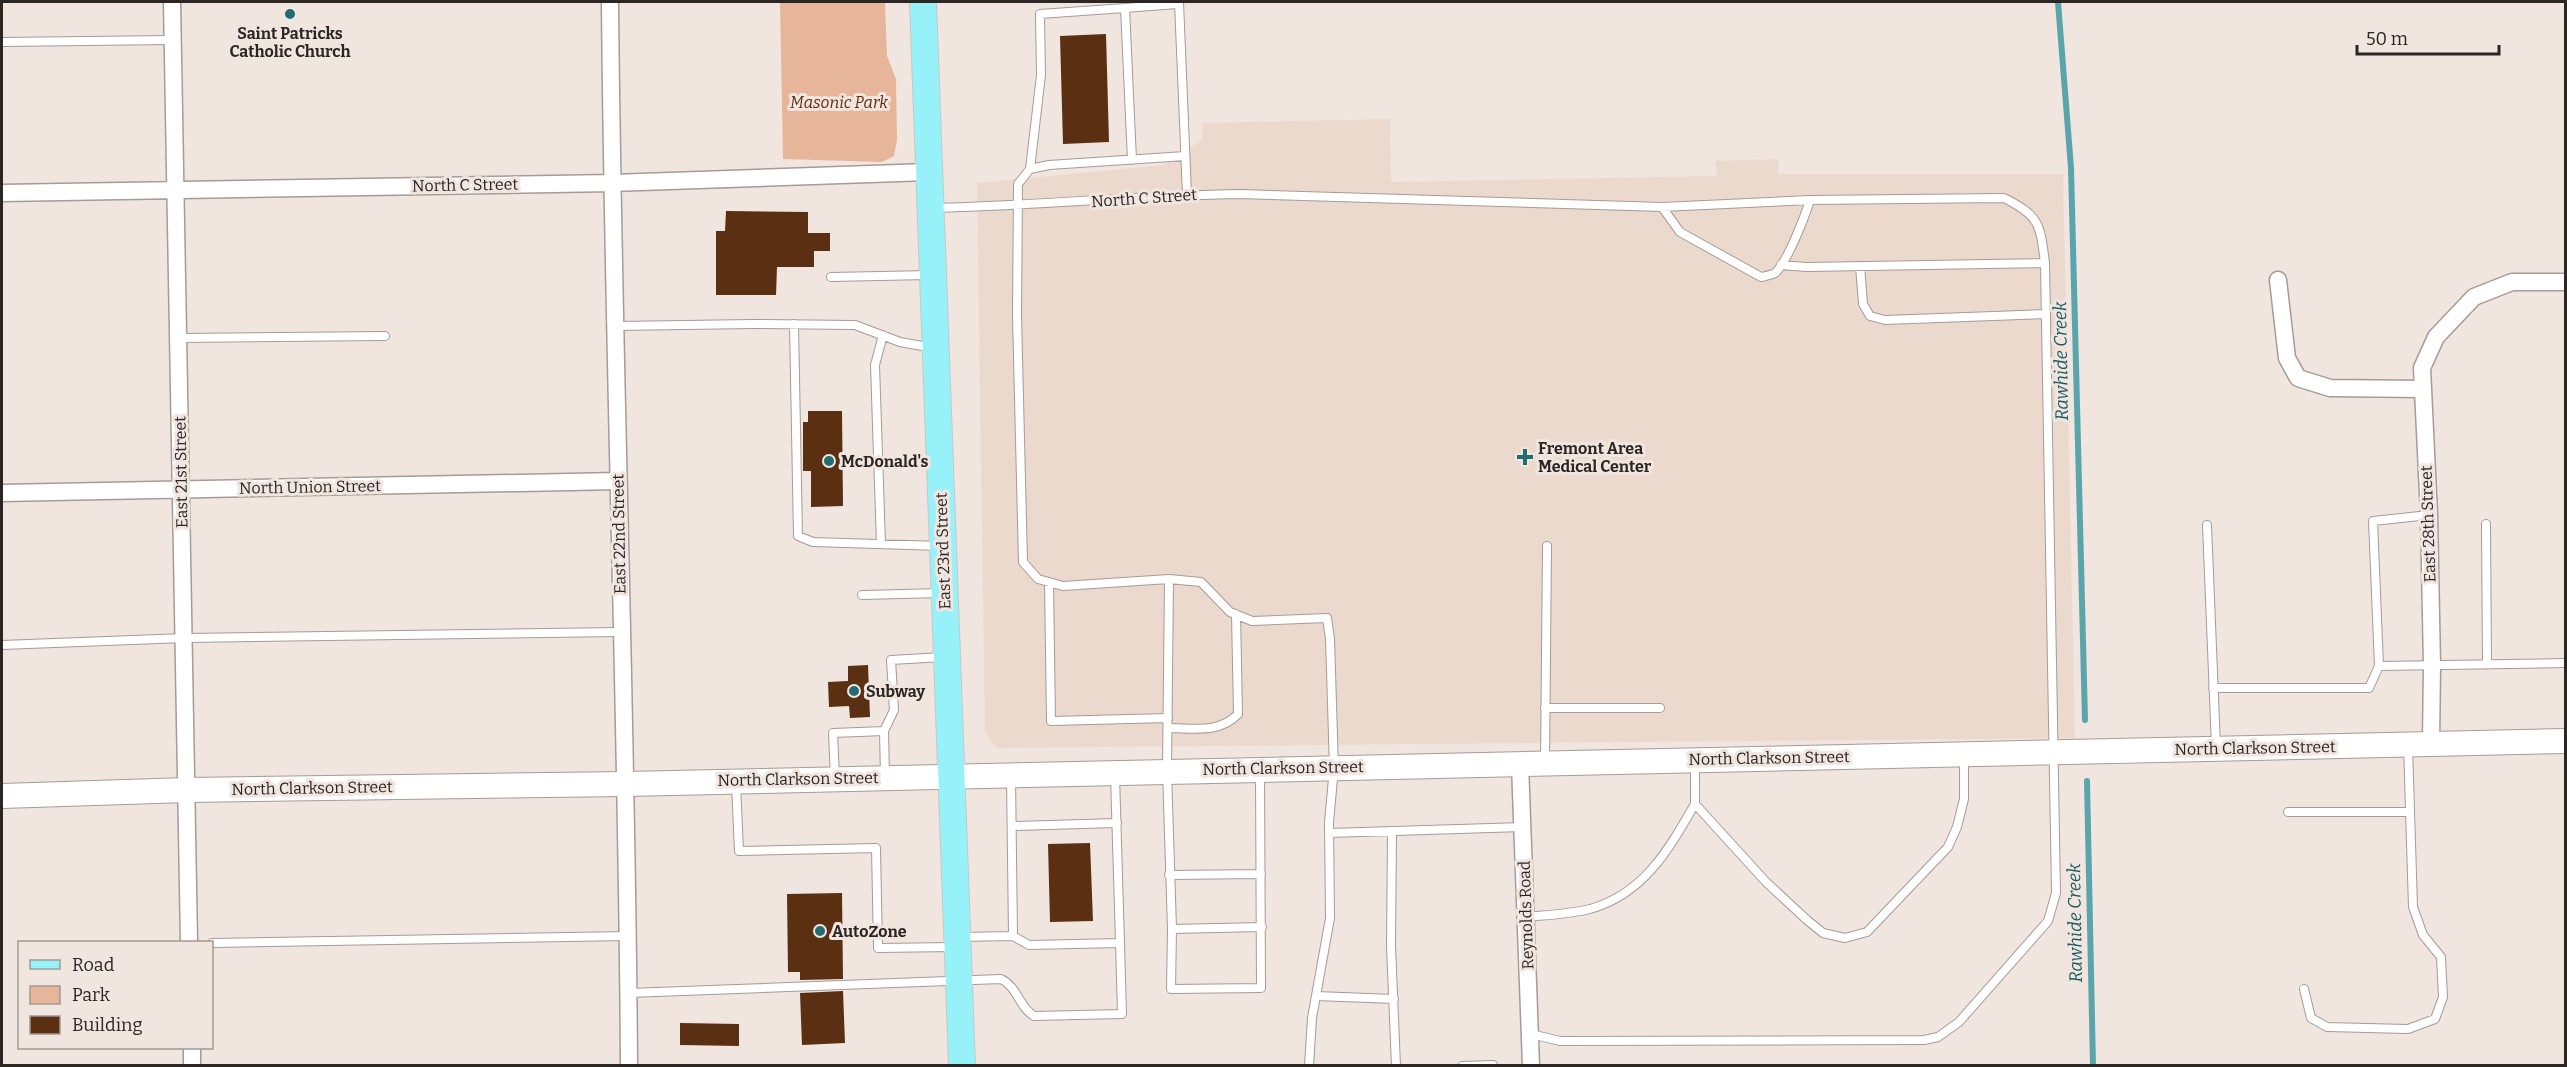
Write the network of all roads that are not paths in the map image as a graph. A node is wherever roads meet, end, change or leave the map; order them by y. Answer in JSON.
{"nodes":[{"id":1,"x":171,"y":2,"type":"edge"},
{"id":2,"x":610,"y":2,"type":"edge"},
{"id":3,"x":922,"y":2,"type":"edge"},
{"id":4,"x":1178,"y":3,"type":"edge"},
{"id":5,"x":1125,"y":8,"type":"junction"},
{"id":6,"x":172,"y":40,"type":"junction"},
{"id":7,"x":2,"y":42,"type":"edge"},
{"id":8,"x":1185,"y":156,"type":"junction"},
{"id":9,"x":1132,"y":160,"type":"junction"},
{"id":10,"x":1030,"y":169,"type":"junction"},
{"id":11,"x":928,"y":172,"type":"junction"},
{"id":12,"x":612,"y":183,"type":"junction"},
{"id":13,"x":175,"y":192,"type":"junction"},
{"id":14,"x":2,"y":193,"type":"edge"},
{"id":15,"x":1187,"y":195,"type":"junction"},
{"id":16,"x":1810,"y":200,"type":"junction"},
{"id":17,"x":1017,"y":206,"type":"junction"},
{"id":18,"x":1662,"y":207,"type":"junction"},
{"id":19,"x":930,"y":208,"type":"junction"},
{"id":20,"x":2045,"y":263,"type":"junction"},
{"id":21,"x":1781,"y":265,"type":"junction"},
{"id":22,"x":1860,"y":266,"type":"junction"},
{"id":23,"x":933,"y":275,"type":"junction"},
{"id":24,"x":831,"y":277,"type":"dead end"},
{"id":25,"x":2278,"y":280,"type":"dead end"},
{"id":26,"x":2565,"y":282,"type":"edge"},
{"id":27,"x":2046,"y":314,"type":"junction"},
{"id":28,"x":794,"y":324,"type":"junction"},
{"id":29,"x":616,"y":326,"type":"junction"},
{"id":30,"x":883,"y":335,"type":"junction"},
{"id":31,"x":386,"y":336,"type":"dead end"},
{"id":32,"x":178,"y":338,"type":"junction"},
{"id":33,"x":936,"y":349,"type":"junction"},
{"id":34,"x":2422,"y":389,"type":"junction"},
{"id":35,"x":618,"y":481,"type":"junction"},
{"id":36,"x":182,"y":489,"type":"junction"},
{"id":37,"x":2,"y":493,"type":"edge"},
{"id":38,"x":2429,"y":515,"type":"junction"},
{"id":39,"x":2486,"y":524,"type":"dead end"},
{"id":40,"x":2207,"y":525,"type":"dead end"},
{"id":41,"x":881,"y":544,"type":"junction"},
{"id":42,"x":943,"y":546,"type":"junction"},
{"id":43,"x":1547,"y":546,"type":"dead end"},
{"id":44,"x":1169,"y":579,"type":"junction"},
{"id":45,"x":1049,"y":582,"type":"junction"},
{"id":46,"x":945,"y":593,"type":"junction"},
{"id":47,"x":862,"y":595,"type":"dead end"},
{"id":48,"x":1236,"y":614,"type":"junction"},
{"id":49,"x":621,"y":632,"type":"junction"},
{"id":50,"x":185,"y":638,"type":"junction"},
{"id":51,"x":2,"y":645,"type":"edge"},
{"id":52,"x":946,"y":657,"type":"junction"},
{"id":53,"x":2565,"y":663,"type":"edge"},
{"id":54,"x":2487,"y":664,"type":"junction"},
{"id":55,"x":2379,"y":666,"type":"junction"},
{"id":56,"x":2432,"y":666,"type":"junction"},
{"id":57,"x":2213,"y":688,"type":"junction"},
{"id":58,"x":1545,"y":708,"type":"junction"},
{"id":59,"x":1660,"y":708,"type":"dead end"},
{"id":60,"x":1168,"y":718,"type":"junction"},
{"id":61,"x":1168,"y":728,"type":"junction"},
{"id":62,"x":884,"y":731,"type":"junction"},
{"id":63,"x":2565,"y":741,"type":"edge"},
{"id":64,"x":2419,"y":744,"type":"junction"},
{"id":65,"x":2216,"y":749,"type":"junction"},
{"id":66,"x":2053,"y":754,"type":"junction"},
{"id":67,"x":1964,"y":755,"type":"junction"},
{"id":68,"x":1695,"y":760,"type":"junction"},
{"id":69,"x":1545,"y":763,"type":"junction"},
{"id":70,"x":1520,"y":764,"type":"junction"},
{"id":71,"x":1260,"y":768,"type":"junction"},
{"id":72,"x":1335,"y":768,"type":"junction"},
{"id":73,"x":1167,"y":770,"type":"junction"},
{"id":74,"x":1115,"y":772,"type":"junction"},
{"id":75,"x":1011,"y":774,"type":"junction"},
{"id":76,"x":951,"y":775,"type":"junction"},
{"id":77,"x":885,"y":778,"type":"junction"},
{"id":78,"x":835,"y":779,"type":"junction"},
{"id":79,"x":735,"y":781,"type":"junction"},
{"id":80,"x":626,"y":784,"type":"junction"},
{"id":81,"x":187,"y":790,"type":"junction"},
{"id":82,"x":2,"y":796,"type":"edge"},
{"id":83,"x":1695,"y":804,"type":"junction"},
{"id":84,"x":2288,"y":812,"type":"dead end"},
{"id":85,"x":2410,"y":812,"type":"junction"},
{"id":86,"x":1117,"y":823,"type":"junction"},
{"id":87,"x":1012,"y":826,"type":"junction"},
{"id":88,"x":1523,"y":827,"type":"junction"},
{"id":89,"x":1392,"y":832,"type":"junction"},
{"id":90,"x":1329,"y":833,"type":"junction"},
{"id":91,"x":1261,"y":874,"type":"junction"},
{"id":92,"x":1169,"y":875,"type":"junction"},
{"id":93,"x":1526,"y":917,"type":"junction"},
{"id":94,"x":1262,"y":927,"type":"junction"},
{"id":95,"x":1172,"y":929,"type":"junction"},
{"id":96,"x":628,"y":936,"type":"junction"},
{"id":97,"x":1012,"y":936,"type":"junction"},
{"id":98,"x":189,"y":941,"type":"edge"},
{"id":99,"x":958,"y":942,"type":"junction"},
{"id":100,"x":1120,"y":942,"type":"junction"},
{"id":101,"x":213,"y":943,"type":"edge"},
{"id":102,"x":959,"y":982,"type":"junction"},
{"id":103,"x":2304,"y":989,"type":"dead end"},
{"id":104,"x":628,"y":993,"type":"junction"},
{"id":105,"x":1316,"y":996,"type":"junction"},
{"id":106,"x":1394,"y":999,"type":"junction"},
{"id":107,"x":1531,"y":1034,"type":"junction"},
{"id":108,"x":192,"y":1049,"type":"edge"},
{"id":109,"x":192,"y":1065,"type":"edge"},
{"id":110,"x":629,"y":1065,"type":"edge"},
{"id":111,"x":962,"y":1065,"type":"edge"},
{"id":112,"x":1309,"y":1065,"type":"edge"},
{"id":113,"x":1396,"y":1065,"type":"edge"},
{"id":114,"x":1462,"y":1065,"type":"edge"},
{"id":115,"x":1493,"y":1065,"type":"edge"},
{"id":116,"x":1531,"y":1065,"type":"edge"}],
"edges":[{"from":1,"to":6,"type":"street","name":"East 21st Street"},
{"from":2,"to":12,"type":"street","name":"East 22nd Street"},
{"from":3,"to":11,"type":"main road","name":"East 23rd Street"},
{"from":4,"to":5,"type":"lane"},
{"from":4,"to":8,"type":"lane"},
{"from":5,"to":9,"type":"lane"},
{"from":5,"to":10,"type":"lane"},
{"from":6,"to":7,"type":"lane"},
{"from":6,"to":13,"type":"street","name":"East 21st Street"},
{"from":8,"to":9,"type":"lane"},
{"from":8,"to":15,"type":"lane"},
{"from":9,"to":10,"type":"lane"},
{"from":10,"to":17,"type":"lane"},
{"from":11,"to":12,"type":"street","name":"North C Street"},
{"from":11,"to":19,"type":"main road","name":"East 23rd Street"},
{"from":12,"to":13,"type":"street","name":"North C Street"},
{"from":12,"to":29,"type":"street","name":"East 22nd Street"},
{"from":13,"to":14,"type":"street","name":"North C Street"},
{"from":13,"to":32,"type":"street","name":"East 21st Street"},
{"from":15,"to":17,"type":"lane","name":"North C Street"},
{"from":15,"to":18,"type":"lane","name":"North C Street"},
{"from":16,"to":18,"type":"lane","name":"North C Street"},
{"from":16,"to":20,"type":"lane","name":"North C Street"},
{"from":16,"to":21,"type":"lane"},
{"from":17,"to":19,"type":"lane","name":"North C Street"},
{"from":17,"to":45,"type":"lane"},
{"from":18,"to":21,"type":"lane"},
{"from":19,"to":23,"type":"main road","name":"East 23rd Street"},
{"from":20,"to":22,"type":"lane"},
{"from":20,"to":27,"type":"lane","name":"North C Street"},
{"from":21,"to":22,"type":"lane"},
{"from":22,"to":27,"type":"lane"},
{"from":23,"to":24,"type":"lane"},
{"from":23,"to":33,"type":"main road","name":"East 23rd Street"},
{"from":25,"to":34,"type":"street"},
{"from":26,"to":34,"type":"street","name":"East 28th Street"},
{"from":27,"to":66,"type":"lane","name":"North C Street"},
{"from":28,"to":29,"type":"lane"},
{"from":28,"to":30,"type":"lane"},
{"from":28,"to":41,"type":"lane"},
{"from":29,"to":35,"type":"street","name":"East 22nd Street"},
{"from":30,"to":33,"type":"lane"},
{"from":30,"to":41,"type":"lane"},
{"from":31,"to":32,"type":"lane"},
{"from":32,"to":36,"type":"street","name":"East 21st Street"},
{"from":33,"to":42,"type":"main road","name":"East 23rd Street"},
{"from":34,"to":38,"type":"street","name":"East 28th Street"},
{"from":35,"to":36,"type":"street","name":"North Union Street"},
{"from":35,"to":49,"type":"street","name":"East 22nd Street"},
{"from":36,"to":37,"type":"street","name":"North Union Street"},
{"from":36,"to":50,"type":"street","name":"East 21st Street"},
{"from":38,"to":55,"type":"lane"},
{"from":38,"to":56,"type":"street","name":"East 28th Street"},
{"from":39,"to":54,"type":"lane"},
{"from":40,"to":57,"type":"lane"},
{"from":41,"to":42,"type":"lane"},
{"from":42,"to":46,"type":"main road","name":"East 23rd Street"},
{"from":43,"to":58,"type":"lane"},
{"from":44,"to":45,"type":"lane"},
{"from":44,"to":48,"type":"lane"},
{"from":44,"to":60,"type":"lane"},
{"from":45,"to":60,"type":"lane"},
{"from":46,"to":47,"type":"lane"},
{"from":46,"to":52,"type":"main road","name":"East 23rd Street"},
{"from":48,"to":61,"type":"lane"},
{"from":48,"to":72,"type":"lane"},
{"from":49,"to":50,"type":"lane"},
{"from":49,"to":80,"type":"street","name":"East 22nd Street"},
{"from":50,"to":51,"type":"lane"},
{"from":50,"to":81,"type":"street","name":"East 21st Street"},
{"from":52,"to":62,"type":"lane"},
{"from":52,"to":76,"type":"main road","name":"East 23rd Street"},
{"from":53,"to":54,"type":"lane"},
{"from":54,"to":56,"type":"lane"},
{"from":55,"to":56,"type":"lane"},
{"from":55,"to":57,"type":"lane"},
{"from":56,"to":64,"type":"street","name":"East 28th Street"},
{"from":57,"to":65,"type":"lane"},
{"from":58,"to":59,"type":"lane"},
{"from":58,"to":69,"type":"lane"},
{"from":60,"to":61,"type":"lane"},
{"from":61,"to":73,"type":"lane"},
{"from":62,"to":77,"type":"lane"},
{"from":62,"to":78,"type":"lane"},
{"from":63,"to":64,"type":"street","name":"North Clarkson Street"},
{"from":64,"to":65,"type":"street","name":"North Clarkson Street"},
{"from":64,"to":85,"type":"lane"},
{"from":65,"to":66,"type":"street","name":"North Clarkson Street"},
{"from":66,"to":67,"type":"street","name":"North Clarkson Street"},
{"from":66,"to":107,"type":"lane","name":"North C Street"},
{"from":67,"to":68,"type":"street","name":"North Clarkson Street"},
{"from":67,"to":83,"type":"lane"},
{"from":68,"to":69,"type":"street","name":"North Clarkson Street"},
{"from":68,"to":83,"type":"lane"},
{"from":69,"to":70,"type":"street","name":"North Clarkson Street"},
{"from":70,"to":72,"type":"street","name":"North Clarkson Street"},
{"from":70,"to":88,"type":"street","name":"Reynolds Road"},
{"from":71,"to":72,"type":"street","name":"North Clarkson Street"},
{"from":71,"to":73,"type":"street","name":"North Clarkson Street"},
{"from":71,"to":91,"type":"lane"},
{"from":72,"to":90,"type":"lane"},
{"from":73,"to":74,"type":"street","name":"North Clarkson Street"},
{"from":73,"to":92,"type":"lane"},
{"from":74,"to":75,"type":"street","name":"North Clarkson Street"},
{"from":74,"to":86,"type":"lane"},
{"from":75,"to":76,"type":"street","name":"North Clarkson Street"},
{"from":75,"to":87,"type":"lane"},
{"from":76,"to":77,"type":"street","name":"North Clarkson Street"},
{"from":76,"to":99,"type":"main road","name":"East 23rd Street"},
{"from":77,"to":78,"type":"street","name":"North Clarkson Street"},
{"from":78,"to":79,"type":"street","name":"North Clarkson Street"},
{"from":79,"to":80,"type":"street","name":"North Clarkson Street"},
{"from":79,"to":99,"type":"lane"},
{"from":80,"to":81,"type":"street","name":"North Clarkson Street"},
{"from":80,"to":96,"type":"street","name":"East 22nd Street"},
{"from":81,"to":82,"type":"street","name":"North Clarkson Street"},
{"from":81,"to":98,"type":"street","name":"East 21st Street"},
{"from":83,"to":93,"type":"lane"},
{"from":84,"to":85,"type":"lane"},
{"from":85,"to":103,"type":"lane"},
{"from":86,"to":87,"type":"lane"},
{"from":86,"to":100,"type":"lane"},
{"from":87,"to":97,"type":"lane"},
{"from":88,"to":89,"type":"lane"},
{"from":88,"to":93,"type":"street","name":"Reynolds Road"},
{"from":89,"to":90,"type":"lane"},
{"from":89,"to":106,"type":"lane"},
{"from":90,"to":105,"type":"lane"},
{"from":91,"to":92,"type":"lane"},
{"from":91,"to":94,"type":"lane"},
{"from":92,"to":95,"type":"lane"},
{"from":93,"to":107,"type":"street","name":"Reynolds Road"},
{"from":94,"to":95,"type":"lane"},
{"from":94,"to":95,"type":"lane"},
{"from":96,"to":101,"type":"lane"},
{"from":96,"to":104,"type":"street","name":"East 22nd Street"},
{"from":97,"to":99,"type":"lane"},
{"from":97,"to":100,"type":"lane"},
{"from":99,"to":102,"type":"main road","name":"East 23rd Street"},
{"from":100,"to":102,"type":"lane"},
{"from":102,"to":104,"type":"lane"},
{"from":102,"to":111,"type":"main road","name":"East 23rd Street"},
{"from":104,"to":110,"type":"street","name":"East 22nd Street"},
{"from":105,"to":106,"type":"lane"},
{"from":105,"to":112,"type":"lane"},
{"from":106,"to":113,"type":"lane"},
{"from":107,"to":116,"type":"street","name":"Reynolds Road"},
{"from":108,"to":109,"type":"street"},
{"from":114,"to":115,"type":"lane"}]}
